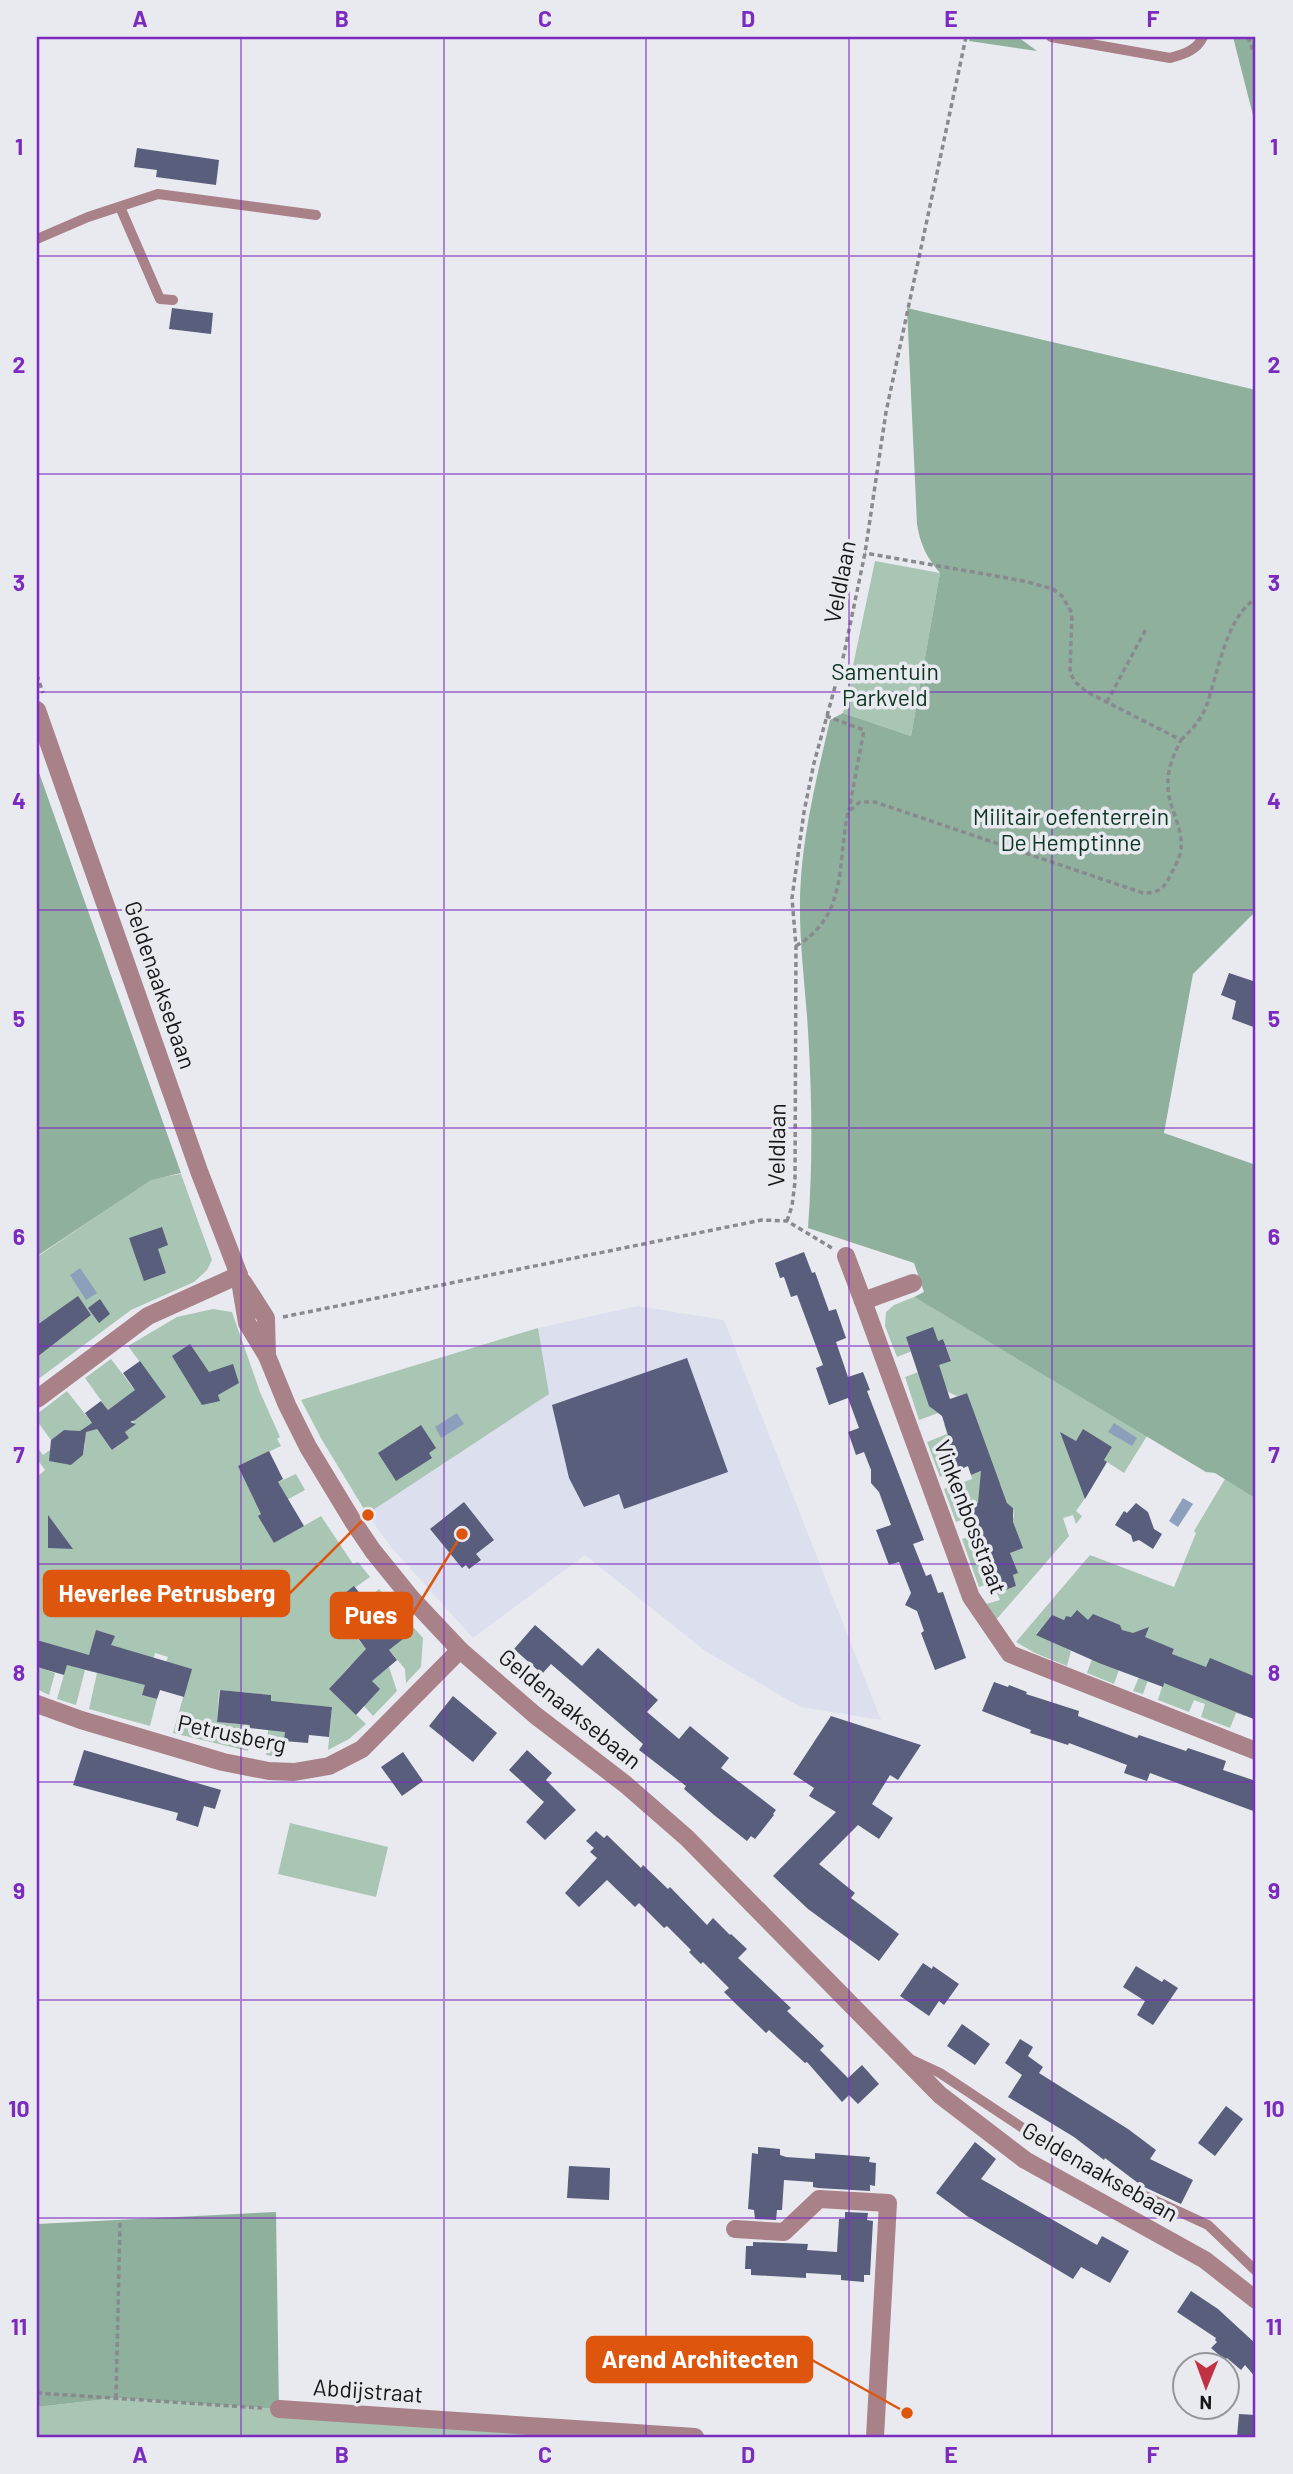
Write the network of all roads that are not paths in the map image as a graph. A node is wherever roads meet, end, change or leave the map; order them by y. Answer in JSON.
{"nodes":[{"id":1,"x":1051,"y":37,"type":"edge"},
{"id":2,"x":1203,"y":37,"type":"edge"},
{"id":3,"x":120,"y":207,"type":"junction"},
{"id":4,"x":316,"y":215,"type":"dead end"},
{"id":5,"x":37,"y":239,"type":"edge"},
{"id":6,"x":173,"y":300,"type":"dead end"},
{"id":7,"x":41,"y":706,"type":"edge"},
{"id":8,"x":846,"y":1256,"type":"road end"},
{"id":9,"x":239,"y":1275,"type":"junction"},
{"id":10,"x":913,"y":1283,"type":"dead end"},
{"id":11,"x":863,"y":1301,"type":"junction"},
{"id":12,"x":37,"y":1399,"type":"edge"},
{"id":13,"x":460,"y":1650,"type":"junction"},
{"id":14,"x":37,"y":1704,"type":"edge"},
{"id":15,"x":1256,"y":1751,"type":"edge"},
{"id":16,"x":902,"y":2055,"type":"junction"},
{"id":17,"x":736,"y":2229,"type":"dead end"},
{"id":18,"x":1256,"y":2271,"type":"edge"},
{"id":19,"x":1254,"y":2294,"type":"edge"},
{"id":20,"x":279,"y":2409,"type":"road end"},
{"id":21,"x":695,"y":2437,"type":"edge"},
{"id":22,"x":875,"y":2437,"type":"edge"}],
"edges":[{"from":1,"to":2,"type":"lane"},
{"from":3,"to":4,"type":"lane"},
{"from":3,"to":5,"type":"lane"},
{"from":3,"to":6,"type":"lane"},
{"from":7,"to":9,"type":"street","name":"Geldenaaksebaan"},
{"from":8,"to":11,"type":"street","name":"Vinkenbosstraat"},
{"from":9,"to":12,"type":"street"},
{"from":9,"to":13,"type":"street","name":"Geldenaaksebaan"},
{"from":10,"to":11,"type":"street"},
{"from":11,"to":15,"type":"street","name":"Vinkenbosstraat"},
{"from":13,"to":14,"type":"street","name":"Petrusberg"},
{"from":13,"to":16,"type":"street","name":"Geldenaaksebaan"},
{"from":16,"to":18,"type":"lane","name":"Geldenaaksebaan"},
{"from":16,"to":19,"type":"street","name":"Geldenaaksebaan"},
{"from":17,"to":22,"type":"street"},
{"from":20,"to":21,"type":"street","name":"Abdijstraat"}]}
